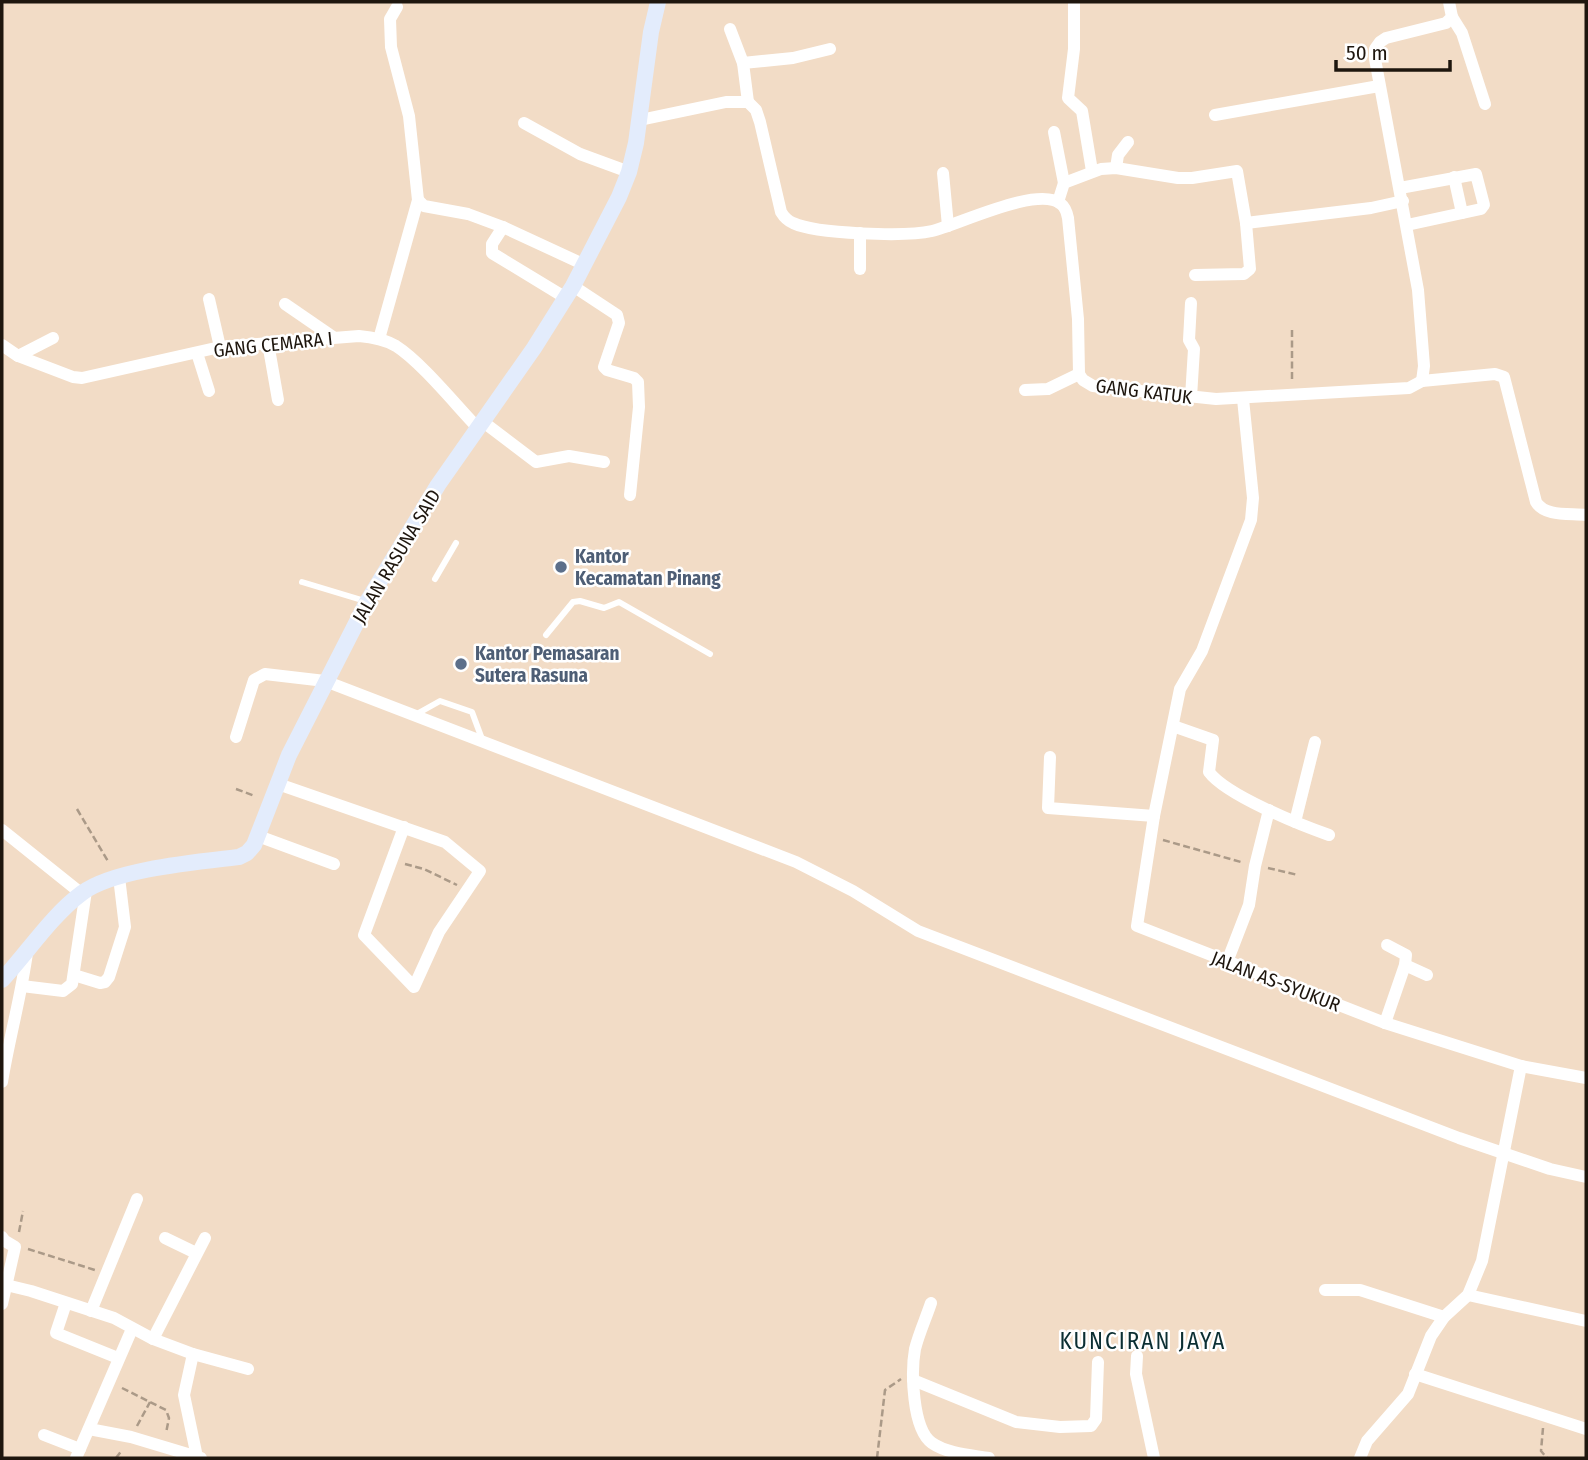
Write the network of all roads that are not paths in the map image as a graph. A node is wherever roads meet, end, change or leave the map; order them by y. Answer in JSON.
{"nodes":[{"id":1,"x":658,"y":2,"type":"edge"},
{"id":2,"x":1074,"y":2,"type":"edge"},
{"id":3,"x":1449,"y":2,"type":"edge"},
{"id":4,"x":397,"y":7,"type":"dead end"},
{"id":5,"x":1452,"y":17,"type":"junction"},
{"id":6,"x":730,"y":29,"type":"dead end"},
{"id":7,"x":830,"y":49,"type":"dead end"},
{"id":8,"x":743,"y":63,"type":"junction"},
{"id":9,"x":1379,"y":86,"type":"junction"},
{"id":10,"x":748,"y":102,"type":"junction"},
{"id":11,"x":1485,"y":104,"type":"dead end"},
{"id":12,"x":1214,"y":115,"type":"dead end"},
{"id":13,"x":640,"y":120,"type":"junction"},
{"id":14,"x":524,"y":123,"type":"dead end"},
{"id":15,"x":1054,"y":132,"type":"dead end"},
{"id":16,"x":1128,"y":142,"type":"dead end"},
{"id":17,"x":1116,"y":168,"type":"junction"},
{"id":18,"x":1092,"y":171,"type":"junction"},
{"id":19,"x":629,"y":172,"type":"junction"},
{"id":20,"x":943,"y":173,"type":"dead end"},
{"id":21,"x":1454,"y":177,"type":"junction"},
{"id":22,"x":1064,"y":183,"type":"junction"},
{"id":23,"x":1400,"y":187,"type":"junction"},
{"id":24,"x":418,"y":200,"type":"junction"},
{"id":25,"x":1403,"y":201,"type":"junction"},
{"id":26,"x":1058,"y":202,"type":"junction"},
{"id":27,"x":1462,"y":213,"type":"junction"},
{"id":28,"x":1245,"y":223,"type":"junction"},
{"id":29,"x":1407,"y":225,"type":"junction"},
{"id":30,"x":948,"y":226,"type":"junction"},
{"id":31,"x":503,"y":227,"type":"junction"},
{"id":32,"x":860,"y":233,"type":"junction"},
{"id":33,"x":585,"y":265,"type":"junction"},
{"id":34,"x":860,"y":269,"type":"dead end"},
{"id":35,"x":1195,"y":275,"type":"dead end"},
{"id":36,"x":570,"y":292,"type":"junction"},
{"id":37,"x":209,"y":299,"type":"dead end"},
{"id":38,"x":1191,"y":303,"type":"dead end"},
{"id":39,"x":285,"y":304,"type":"dead end"},
{"id":40,"x":333,"y":337,"type":"junction"},
{"id":41,"x":53,"y":338,"type":"dead end"},
{"id":42,"x":379,"y":339,"type":"junction"},
{"id":43,"x":268,"y":344,"type":"junction"},
{"id":44,"x":2,"y":345,"type":"edge"},
{"id":45,"x":220,"y":347,"type":"junction"},
{"id":46,"x":197,"y":353,"type":"junction"},
{"id":47,"x":18,"y":356,"type":"junction"},
{"id":48,"x":1079,"y":374,"type":"junction"},
{"id":49,"x":1422,"y":381,"type":"junction"},
{"id":50,"x":1025,"y":390,"type":"dead end"},
{"id":51,"x":209,"y":391,"type":"dead end"},
{"id":52,"x":1191,"y":397,"type":"junction"},
{"id":53,"x":1243,"y":399,"type":"junction"},
{"id":54,"x":278,"y":400,"type":"dead end"},
{"id":55,"x":480,"y":424,"type":"junction"},
{"id":56,"x":604,"y":462,"type":"dead end"},
{"id":57,"x":630,"y":495,"type":"dead end"},
{"id":58,"x":1586,"y":515,"type":"edge"},
{"id":59,"x":456,"y":543,"type":"dead end"},
{"id":60,"x":435,"y":579,"type":"dead end"},
{"id":61,"x":302,"y":582,"type":"dead end"},
{"id":62,"x":367,"y":601,"type":"junction"},
{"id":63,"x":546,"y":635,"type":"dead end"},
{"id":64,"x":710,"y":654,"type":"dead end"},
{"id":65,"x":325,"y":681,"type":"junction"},
{"id":66,"x":414,"y":716,"type":"junction"},
{"id":67,"x":1173,"y":726,"type":"junction"},
{"id":68,"x":236,"y":737,"type":"dead end"},
{"id":69,"x":483,"y":742,"type":"junction"},
{"id":70,"x":1315,"y":742,"type":"dead end"},
{"id":71,"x":1050,"y":757,"type":"dead end"},
{"id":72,"x":278,"y":785,"type":"junction"},
{"id":73,"x":1269,"y":810,"type":"junction"},
{"id":74,"x":1154,"y":816,"type":"junction"},
{"id":75,"x":1295,"y":822,"type":"junction"},
{"id":76,"x":404,"y":827,"type":"junction"},
{"id":77,"x":2,"y":830,"type":"edge"},
{"id":78,"x":1329,"y":835,"type":"dead end"},
{"id":79,"x":258,"y":836,"type":"junction"},
{"id":80,"x":334,"y":864,"type":"dead end"},
{"id":81,"x":118,"y":877,"type":"junction"},
{"id":82,"x":84,"y":892,"type":"junction"},
{"id":83,"x":1387,"y":945,"type":"dead end"},
{"id":84,"x":27,"y":953,"type":"junction"},
{"id":85,"x":1227,"y":962,"type":"junction"},
{"id":86,"x":1405,"y":965,"type":"junction"},
{"id":87,"x":74,"y":975,"type":"junction"},
{"id":88,"x":1427,"y":975,"type":"dead end"},
{"id":89,"x":2,"y":980,"type":"edge"},
{"id":90,"x":22,"y":986,"type":"junction"},
{"id":91,"x":1385,"y":1023,"type":"junction"},
{"id":92,"x":1521,"y":1066,"type":"junction"},
{"id":93,"x":1586,"y":1079,"type":"edge"},
{"id":94,"x":2,"y":1082,"type":"edge"},
{"id":95,"x":1503,"y":1153,"type":"junction"},
{"id":96,"x":1586,"y":1177,"type":"edge"},
{"id":97,"x":137,"y":1199,"type":"dead end"},
{"id":98,"x":2,"y":1237,"type":"edge"},
{"id":99,"x":165,"y":1238,"type":"dead end"},
{"id":100,"x":205,"y":1238,"type":"dead end"},
{"id":101,"x":196,"y":1254,"type":"junction"},
{"id":102,"x":5,"y":1284,"type":"edge"},
{"id":103,"x":1325,"y":1290,"type":"dead end"},
{"id":104,"x":1468,"y":1295,"type":"junction"},
{"id":105,"x":66,"y":1303,"type":"junction"},
{"id":106,"x":931,"y":1303,"type":"dead end"},
{"id":107,"x":2,"y":1304,"type":"edge"},
{"id":108,"x":91,"y":1311,"type":"junction"},
{"id":109,"x":1444,"y":1317,"type":"junction"},
{"id":110,"x":1586,"y":1321,"type":"edge"},
{"id":111,"x":132,"y":1329,"type":"junction"},
{"id":112,"x":153,"y":1339,"type":"junction"},
{"id":113,"x":193,"y":1354,"type":"junction"},
{"id":114,"x":1138,"y":1356,"type":"dead end"},
{"id":115,"x":118,"y":1358,"type":"junction"},
{"id":116,"x":1098,"y":1362,"type":"dead end"},
{"id":117,"x":248,"y":1369,"type":"dead end"},
{"id":118,"x":1415,"y":1374,"type":"junction"},
{"id":119,"x":913,"y":1380,"type":"junction"},
{"id":120,"x":89,"y":1429,"type":"junction"},
{"id":121,"x":1586,"y":1429,"type":"edge"},
{"id":122,"x":44,"y":1435,"type":"dead end"},
{"id":123,"x":78,"y":1455,"type":"edge"},
{"id":124,"x":199,"y":1458,"type":"edge"},
{"id":125,"x":989,"y":1458,"type":"edge"},
{"id":126,"x":1154,"y":1458,"type":"edge"},
{"id":127,"x":1360,"y":1458,"type":"edge"}],
"edges":[{"from":1,"to":13,"type":"main road","name":"JALAN RASUNA SAID"},
{"from":2,"to":18,"type":"street"},
{"from":3,"to":5,"type":"street"},
{"from":4,"to":24,"type":"street"},
{"from":5,"to":9,"type":"street"},
{"from":5,"to":11,"type":"street"},
{"from":6,"to":8,"type":"street"},
{"from":7,"to":8,"type":"street"},
{"from":8,"to":10,"type":"street"},
{"from":9,"to":12,"type":"street"},
{"from":9,"to":23,"type":"street"},
{"from":10,"to":13,"type":"street"},
{"from":10,"to":32,"type":"street"},
{"from":13,"to":19,"type":"main road","name":"JALAN RASUNA SAID"},
{"from":14,"to":19,"type":"street"},
{"from":15,"to":22,"type":"street"},
{"from":16,"to":17,"type":"street"},
{"from":17,"to":18,"type":"street"},
{"from":17,"to":28,"type":"street"},
{"from":18,"to":22,"type":"street"},
{"from":19,"to":33,"type":"main road","name":"JALAN RASUNA SAID"},
{"from":20,"to":30,"type":"street"},
{"from":21,"to":23,"type":"street"},
{"from":21,"to":27,"type":"street"},
{"from":21,"to":27,"type":"street"},
{"from":22,"to":26,"type":"street"},
{"from":23,"to":25,"type":"street"},
{"from":24,"to":31,"type":"street"},
{"from":24,"to":42,"type":"street"},
{"from":25,"to":28,"type":"street"},
{"from":25,"to":29,"type":"street"},
{"from":26,"to":30,"type":"street"},
{"from":26,"to":48,"type":"street","name":"GANG KATUK"},
{"from":27,"to":29,"type":"street"},
{"from":28,"to":35,"type":"street"},
{"from":29,"to":49,"type":"street"},
{"from":30,"to":32,"type":"street"},
{"from":31,"to":33,"type":"street"},
{"from":31,"to":36,"type":"street"},
{"from":32,"to":34,"type":"street"},
{"from":33,"to":36,"type":"main road","name":"JALAN RASUNA SAID"},
{"from":36,"to":55,"type":"main road","name":"JALAN RASUNA SAID"},
{"from":36,"to":57,"type":"street"},
{"from":37,"to":45,"type":"street"},
{"from":38,"to":52,"type":"street"},
{"from":39,"to":40,"type":"street"},
{"from":40,"to":42,"type":"street","name":"GANG CEMARA I"},
{"from":40,"to":43,"type":"street","name":"GANG CEMARA I"},
{"from":41,"to":47,"type":"street"},
{"from":42,"to":55,"type":"street","name":"GANG CEMARA I"},
{"from":43,"to":45,"type":"street","name":"GANG CEMARA I"},
{"from":43,"to":54,"type":"street"},
{"from":44,"to":47,"type":"street","name":"GANG CEMARA I"},
{"from":45,"to":46,"type":"street","name":"GANG CEMARA I"},
{"from":46,"to":47,"type":"street","name":"GANG CEMARA I"},
{"from":46,"to":51,"type":"street"},
{"from":48,"to":50,"type":"street"},
{"from":48,"to":52,"type":"street","name":"GANG KATUK"},
{"from":49,"to":53,"type":"street","name":"GANG KATUK"},
{"from":49,"to":58,"type":"street","name":"GANG KATUK"},
{"from":52,"to":53,"type":"street","name":"GANG KATUK"},
{"from":53,"to":67,"type":"street","name":"JALAN AS-SYUKUR"},
{"from":55,"to":56,"type":"street","name":"GANG CEMARA I"},
{"from":55,"to":62,"type":"main road","name":"JALAN RASUNA SAID"},
{"from":59,"to":60,"type":"lane"},
{"from":61,"to":62,"type":"lane"},
{"from":62,"to":65,"type":"main road","name":"JALAN RASUNA SAID"},
{"from":63,"to":64,"type":"lane"},
{"from":65,"to":66,"type":"street"},
{"from":65,"to":68,"type":"street"},
{"from":65,"to":72,"type":"main road","name":"JALAN RASUNA SAID"},
{"from":66,"to":69,"type":"street"},
{"from":66,"to":69,"type":"lane"},
{"from":67,"to":73,"type":"street"},
{"from":67,"to":74,"type":"street","name":"JALAN AS-SYUKUR"},
{"from":69,"to":95,"type":"street"},
{"from":70,"to":75,"type":"street"},
{"from":71,"to":74,"type":"street"},
{"from":72,"to":76,"type":"street"},
{"from":72,"to":79,"type":"main road","name":"JALAN RASUNA SAID"},
{"from":73,"to":75,"type":"street"},
{"from":73,"to":85,"type":"street"},
{"from":74,"to":85,"type":"street","name":"JALAN AS-SYUKUR"},
{"from":75,"to":78,"type":"street"},
{"from":76,"to":76,"type":"street"},
{"from":77,"to":82,"type":"street"},
{"from":79,"to":80,"type":"street"},
{"from":79,"to":81,"type":"main road","name":"JALAN RASUNA SAID"},
{"from":81,"to":82,"type":"main road","name":"JALAN RASUNA SAID"},
{"from":81,"to":87,"type":"street"},
{"from":82,"to":84,"type":"main road","name":"JALAN RASUNA SAID"},
{"from":82,"to":87,"type":"street"},
{"from":83,"to":86,"type":"street"},
{"from":84,"to":89,"type":"main road","name":"JALAN RASUNA SAID"},
{"from":84,"to":90,"type":"street"},
{"from":85,"to":91,"type":"street","name":"JALAN AS-SYUKUR"},
{"from":86,"to":88,"type":"street"},
{"from":86,"to":91,"type":"street"},
{"from":87,"to":90,"type":"street"},
{"from":90,"to":94,"type":"street"},
{"from":91,"to":92,"type":"street","name":"JALAN AS-SYUKUR"},
{"from":92,"to":93,"type":"street","name":"JALAN AS-SYUKUR"},
{"from":92,"to":95,"type":"street"},
{"from":95,"to":96,"type":"street"},
{"from":95,"to":104,"type":"street"},
{"from":97,"to":108,"type":"street"},
{"from":98,"to":102,"type":"street"},
{"from":99,"to":101,"type":"street"},
{"from":100,"to":101,"type":"street"},
{"from":101,"to":112,"type":"street"},
{"from":102,"to":105,"type":"street"},
{"from":102,"to":107,"type":"street"},
{"from":103,"to":109,"type":"street"},
{"from":104,"to":109,"type":"street"},
{"from":104,"to":110,"type":"street"},
{"from":105,"to":108,"type":"street"},
{"from":105,"to":115,"type":"street"},
{"from":106,"to":119,"type":"street"},
{"from":108,"to":111,"type":"street"},
{"from":109,"to":118,"type":"street"},
{"from":111,"to":112,"type":"street"},
{"from":111,"to":115,"type":"street"},
{"from":112,"to":113,"type":"street"},
{"from":113,"to":117,"type":"street"},
{"from":113,"to":124,"type":"street"},
{"from":114,"to":126,"type":"street"},
{"from":115,"to":120,"type":"street"},
{"from":116,"to":119,"type":"street"},
{"from":118,"to":121,"type":"street"},
{"from":118,"to":127,"type":"street"},
{"from":119,"to":125,"type":"street"},
{"from":120,"to":123,"type":"street"},
{"from":120,"to":124,"type":"street"},
{"from":122,"to":123,"type":"street"}]}
